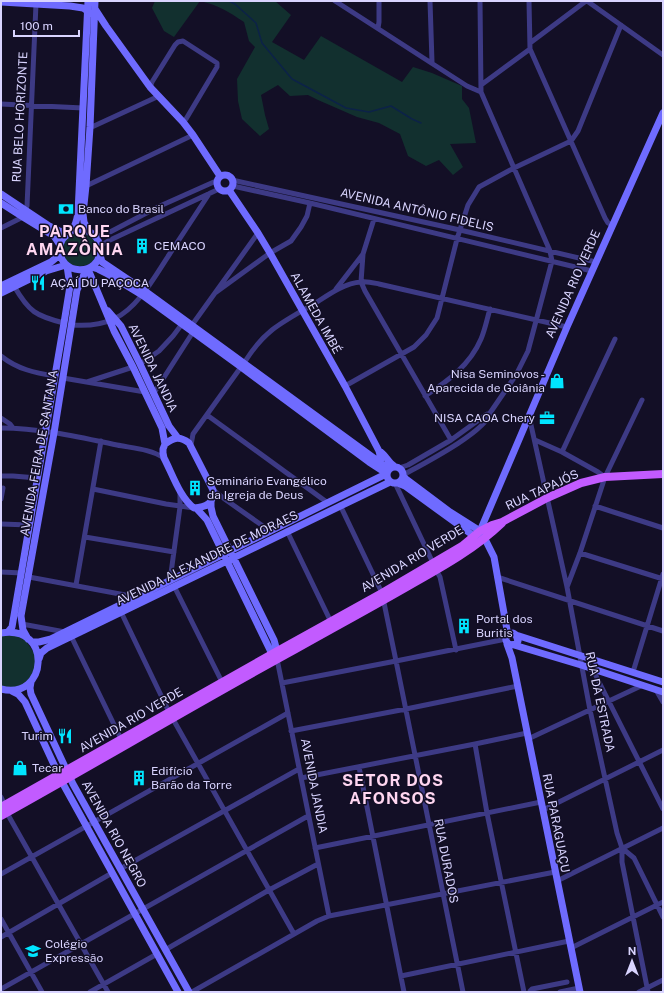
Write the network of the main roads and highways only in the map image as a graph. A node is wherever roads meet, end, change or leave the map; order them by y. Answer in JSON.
{"nodes":[{"id":1,"x":78,"y":1,"type":"edge"},
{"id":2,"x":1,"y":2,"type":"edge"},
{"id":3,"x":36,"y":2,"type":"edge"},
{"id":4,"x":89,"y":2,"type":"edge"},
{"id":5,"x":70,"y":6,"type":"junction"},
{"id":6,"x":92,"y":10,"type":"junction"},
{"id":7,"x":95,"y":17,"type":"junction"},
{"id":8,"x":106,"y":26,"type":"junction"},
{"id":9,"x":663,"y":113,"type":"edge"},
{"id":10,"x":218,"y":178,"type":"junction"},
{"id":11,"x":231,"y":186,"type":"junction"},
{"id":12,"x":1,"y":194,"type":"edge"},
{"id":13,"x":1,"y":203,"type":"edge"},
{"id":14,"x":24,"y":214,"type":"junction"},
{"id":15,"x":69,"y":232,"type":"junction"},
{"id":16,"x":89,"y":232,"type":"junction"},
{"id":17,"x":60,"y":248,"type":"junction"},
{"id":18,"x":100,"y":255,"type":"junction"},
{"id":19,"x":66,"y":265,"type":"junction"},
{"id":20,"x":88,"y":268,"type":"junction"},
{"id":21,"x":111,"y":272,"type":"junction"},
{"id":22,"x":94,"y":284,"type":"junction"},
{"id":23,"x":1,"y":286,"type":"edge"},
{"id":24,"x":70,"y":286,"type":"junction"},
{"id":25,"x":78,"y":287,"type":"junction"},
{"id":26,"x":1,"y":292,"type":"edge"},
{"id":27,"x":144,"y":293,"type":"junction"},
{"id":28,"x":192,"y":328,"type":"junction"},
{"id":29,"x":242,"y":364,"type":"junction"},
{"id":30,"x":137,"y":365,"type":"junction"},
{"id":31,"x":182,"y":439,"type":"junction"},
{"id":32,"x":164,"y":447,"type":"junction"},
{"id":33,"x":379,"y":451,"type":"junction"},
{"id":34,"x":379,"y":462,"type":"junction"},
{"id":35,"x":391,"y":470,"type":"junction"},
{"id":36,"x":663,"y":474,"type":"edge"},
{"id":37,"x":403,"y":476,"type":"junction"},
{"id":38,"x":394,"y":483,"type":"junction"},
{"id":39,"x":212,"y":501,"type":"junction"},
{"id":40,"x":195,"y":508,"type":"junction"},
{"id":41,"x":480,"y":536,"type":"junction"},
{"id":42,"x":228,"y":555,"type":"junction"},
{"id":43,"x":382,"y":597,"type":"junction"},
{"id":44,"x":3,"y":633,"type":"edge"},
{"id":45,"x":68,"y":634,"type":"junction"},
{"id":46,"x":510,"y":638,"type":"junction"},
{"id":47,"x":30,"y":641,"type":"junction"},
{"id":48,"x":275,"y":655,"type":"junction"},
{"id":49,"x":39,"y":659,"type":"junction"},
{"id":50,"x":31,"y":682,"type":"junction"},
{"id":51,"x":663,"y":682,"type":"edge"},
{"id":52,"x":1,"y":689,"type":"edge"},
{"id":53,"x":12,"y":690,"type":"junction"},
{"id":54,"x":660,"y":691,"type":"edge"},
{"id":55,"x":171,"y":715,"type":"junction"},
{"id":56,"x":69,"y":774,"type":"junction"},
{"id":57,"x":60,"y":778,"type":"junction"},
{"id":58,"x":3,"y":810,"type":"edge"},
{"id":59,"x":579,"y":990,"type":"edge"},
{"id":60,"x":178,"y":992,"type":"edge"},
{"id":61,"x":191,"y":992,"type":"edge"}],
"edges":[{"from":1,"to":5,"type":"main road"},
{"from":2,"to":3,"type":"main road"},
{"from":3,"to":5,"type":"main road"},
{"from":4,"to":6,"type":"main road"},
{"from":5,"to":6,"type":"main road"},
{"from":6,"to":7,"type":"main road"},
{"from":6,"to":8,"type":"main road"},
{"from":6,"to":15,"type":"main road"},
{"from":7,"to":8,"type":"main road"},
{"from":7,"to":16,"type":"main road"},
{"from":8,"to":10,"type":"main road"},
{"from":9,"to":41,"type":"main road","name":"AVENIDA RIO VERDE"},
{"from":10,"to":11,"type":"main road"},
{"from":10,"to":11,"type":"main road"},
{"from":11,"to":33,"type":"main road","name":"ALAMEDA IMBÉ"},
{"from":12,"to":14,"type":"main road"},
{"from":13,"to":14,"type":"main road"},
{"from":14,"to":15,"type":"main road"},
{"from":14,"to":17,"type":"main road"},
{"from":15,"to":16,"type":"main road"},
{"from":15,"to":17,"type":"main road"},
{"from":16,"to":18,"type":"main road"},
{"from":17,"to":19,"type":"main road"},
{"from":17,"to":23,"type":"main road"},
{"from":18,"to":20,"type":"main road"},
{"from":18,"to":21,"type":"main road"},
{"from":19,"to":20,"type":"main road"},
{"from":19,"to":24,"type":"main road","name":"AVENIDA FEIRA DE SANTANA"},
{"from":19,"to":26,"type":"main road"},
{"from":20,"to":21,"type":"main road"},
{"from":20,"to":22,"type":"main road","name":"AVENIDA JANDIA"},
{"from":20,"to":25,"type":"main road","name":"AVENIDA FEIRA DE SANTANA"},
{"from":21,"to":27,"type":"main road"},
{"from":22,"to":25,"type":"main road"},
{"from":22,"to":30,"type":"main road","name":"AVENIDA JANDIA"},
{"from":24,"to":25,"type":"main road"},
{"from":24,"to":44,"type":"main road","name":"AVENIDA FEIRA DE SANTANA"},
{"from":25,"to":47,"type":"main road","name":"AVENIDA FEIRA DE SANTANA"},
{"from":27,"to":28,"type":"main road"},
{"from":27,"to":28,"type":"main road"},
{"from":28,"to":29,"type":"main road"},
{"from":29,"to":34,"type":"main road"},
{"from":29,"to":35,"type":"main road"},
{"from":30,"to":31,"type":"main road","name":"AVENIDA JANDIA"},
{"from":30,"to":32,"type":"main road","name":"AVENIDA JANDIA"},
{"from":31,"to":32,"type":"main road"},
{"from":31,"to":39,"type":"main road","name":"AVENIDA JANDIA"},
{"from":32,"to":40,"type":"main road","name":"AVENIDA JANDIA"},
{"from":33,"to":34,"type":"main road","name":"ALAMEDA IMBÉ"},
{"from":33,"to":35,"type":"main road","name":"ALAMEDA IMBÉ"},
{"from":34,"to":35,"type":"main road"},
{"from":35,"to":37,"type":"main road"},
{"from":35,"to":38,"type":"main road"},
{"from":35,"to":42,"type":"main road","name":"AVENIDA ALEXANDRE DE MORAES"},
{"from":36,"to":41,"type":"main road","name":"RUA TAPAJÓS"},
{"from":37,"to":38,"type":"main road"},
{"from":37,"to":41,"type":"main road"},
{"from":38,"to":41,"type":"main road"},
{"from":38,"to":42,"type":"main road","name":"AVENIDA ALEXANDRE DE MORAES"},
{"from":39,"to":40,"type":"main road"},
{"from":39,"to":42,"type":"main road","name":"AVENIDA JANDIA"},
{"from":40,"to":42,"type":"main road","name":"AVENIDA JANDIA"},
{"from":41,"to":43,"type":"main road","name":"AVENIDA RIO VERDE"},
{"from":41,"to":46,"type":"main road","name":"RUA PARAGUAÇU"},
{"from":42,"to":45,"type":"main road","name":"AVENIDA ALEXANDRE DE MORAES"},
{"from":42,"to":45,"type":"main road","name":"AVENIDA ALEXANDRE DE MORAES"},
{"from":42,"to":48,"type":"main road","name":"AVENIDA JANDIA"},
{"from":43,"to":48,"type":"main road","name":"AVENIDA RIO VERDE"},
{"from":43,"to":48,"type":"main road","name":"AVENIDA RIO VERDE"},
{"from":44,"to":47,"type":"main road"},
{"from":45,"to":47,"type":"main road","name":"AVENIDA ALEXANDRE DE MORAES"},
{"from":45,"to":49,"type":"main road","name":"AVENIDA ALEXANDRE DE MORAES"},
{"from":46,"to":51,"type":"main road"},
{"from":46,"to":54,"type":"main road"},
{"from":46,"to":59,"type":"main road","name":"RUA PARAGUAÇU"},
{"from":47,"to":49,"type":"main road","name":"AVENIDA FEIRA DE SANTANA"},
{"from":48,"to":55,"type":"main road","name":"AVENIDA RIO VERDE"},
{"from":48,"to":55,"type":"main road","name":"AVENIDA RIO VERDE"},
{"from":49,"to":50,"type":"main road"},
{"from":50,"to":53,"type":"main road"},
{"from":50,"to":56,"type":"main road","name":"AVENIDA RIO NEGRO"},
{"from":52,"to":53,"type":"main road"},
{"from":53,"to":57,"type":"main road","name":"AVENIDA RIO NEGRO"},
{"from":55,"to":56,"type":"main road","name":"AVENIDA RIO VERDE"},
{"from":55,"to":56,"type":"main road","name":"AVENIDA RIO VERDE"},
{"from":56,"to":57,"type":"main road","name":"AVENIDA RIO VERDE"},
{"from":56,"to":61,"type":"main road","name":"AVENIDA RIO NEGRO"},
{"from":57,"to":58,"type":"main road","name":"AVENIDA RIO VERDE"},
{"from":57,"to":60,"type":"main road","name":"AVENIDA RIO NEGRO"}]}
